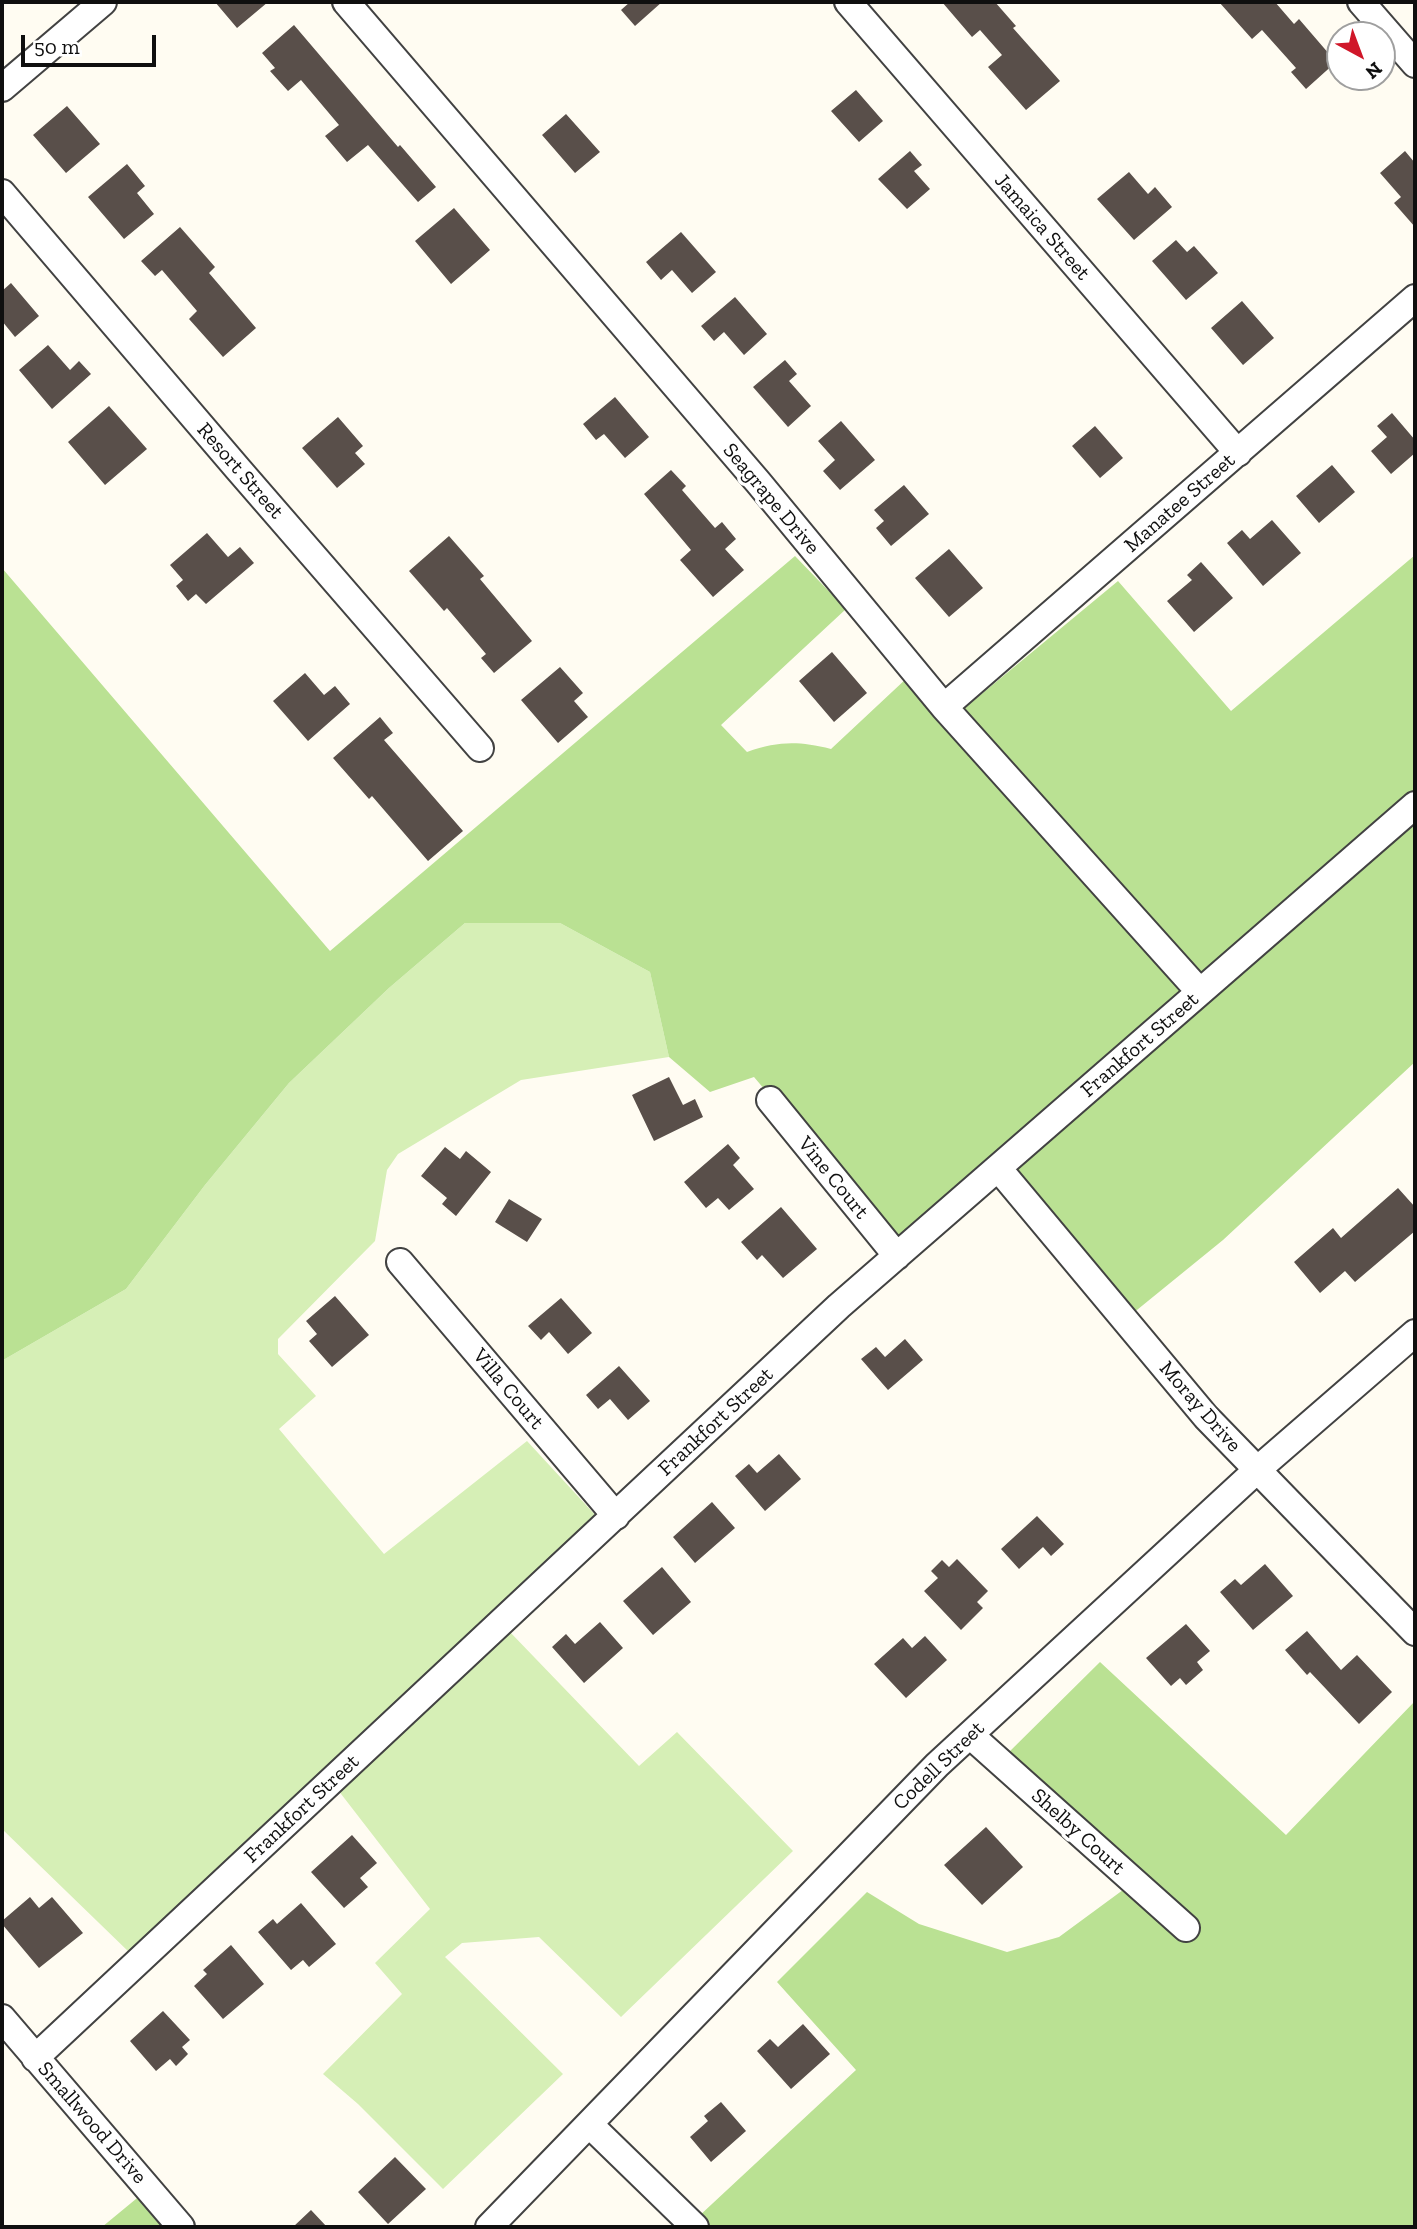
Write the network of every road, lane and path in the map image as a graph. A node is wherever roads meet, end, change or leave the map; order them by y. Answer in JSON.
{"nodes":[{"id":1,"x":103,"y":2,"type":"edge"},
{"id":2,"x":346,"y":2,"type":"edge"},
{"id":3,"x":848,"y":2,"type":"edge"},
{"id":4,"x":1361,"y":2,"type":"edge"},
{"id":5,"x":1415,"y":64,"type":"edge"},
{"id":6,"x":2,"y":88,"type":"edge"},
{"id":7,"x":2,"y":193,"type":"edge"},
{"id":8,"x":1415,"y":298,"type":"edge"},
{"id":9,"x":1238,"y":453,"type":"junction"},
{"id":10,"x":944,"y":707,"type":"junction"},
{"id":11,"x":480,"y":748,"type":"dead end"},
{"id":12,"x":1415,"y":805,"type":"edge"},
{"id":13,"x":1200,"y":992,"type":"junction"},
{"id":14,"x":770,"y":1100,"type":"dead end"},
{"id":15,"x":998,"y":1168,"type":"junction"},
{"id":16,"x":897,"y":1256,"type":"junction"},
{"id":17,"x":400,"y":1262,"type":"dead end"},
{"id":18,"x":1415,"y":1333,"type":"edge"},
{"id":19,"x":1257,"y":1470,"type":"junction"},
{"id":20,"x":616,"y":1516,"type":"junction"},
{"id":21,"x":1415,"y":1632,"type":"edge"},
{"id":22,"x":970,"y":1735,"type":"junction"},
{"id":23,"x":1186,"y":1928,"type":"dead end"},
{"id":24,"x":2,"y":2018,"type":"edge"},
{"id":25,"x":35,"y":2058,"type":"junction"},
{"id":26,"x":589,"y":2124,"type":"junction"},
{"id":27,"x":181,"y":2227,"type":"edge"},
{"id":28,"x":489,"y":2227,"type":"edge"},
{"id":29,"x":695,"y":2227,"type":"edge"}],
"edges":[{"from":1,"to":6,"type":"street"},
{"from":2,"to":10,"type":"street","name":"Seagrape Drive"},
{"from":3,"to":9,"type":"street","name":"Jamaica Street"},
{"from":4,"to":5,"type":"street"},
{"from":7,"to":11,"type":"street","name":"Resort Street"},
{"from":8,"to":9,"type":"street","name":"Manatee Street"},
{"from":9,"to":10,"type":"street","name":"Manatee Street"},
{"from":10,"to":13,"type":"street","name":"Seagrape Drive"},
{"from":12,"to":13,"type":"street","name":"Frankfort Street"},
{"from":13,"to":15,"type":"street","name":"Frankfort Street"},
{"from":14,"to":16,"type":"street","name":"Vine Court"},
{"from":15,"to":16,"type":"street","name":"Frankfort Street"},
{"from":15,"to":19,"type":"street","name":"Moray Drive"},
{"from":16,"to":20,"type":"street","name":"Frankfort Street"},
{"from":17,"to":20,"type":"street","name":"Villa Court"},
{"from":18,"to":19,"type":"street","name":"Codell Street"},
{"from":19,"to":21,"type":"street","name":"Moray Drive"},
{"from":19,"to":22,"type":"street","name":"Codell Street"},
{"from":20,"to":25,"type":"street","name":"Frankfort Street"},
{"from":22,"to":23,"type":"street","name":"Shelby Court"},
{"from":22,"to":26,"type":"street","name":"Codell Street"},
{"from":24,"to":25,"type":"street","name":"Smallwood Drive"},
{"from":25,"to":27,"type":"street","name":"Smallwood Drive"},
{"from":26,"to":28,"type":"street","name":"Codell Street"},
{"from":26,"to":29,"type":"street"}]}
